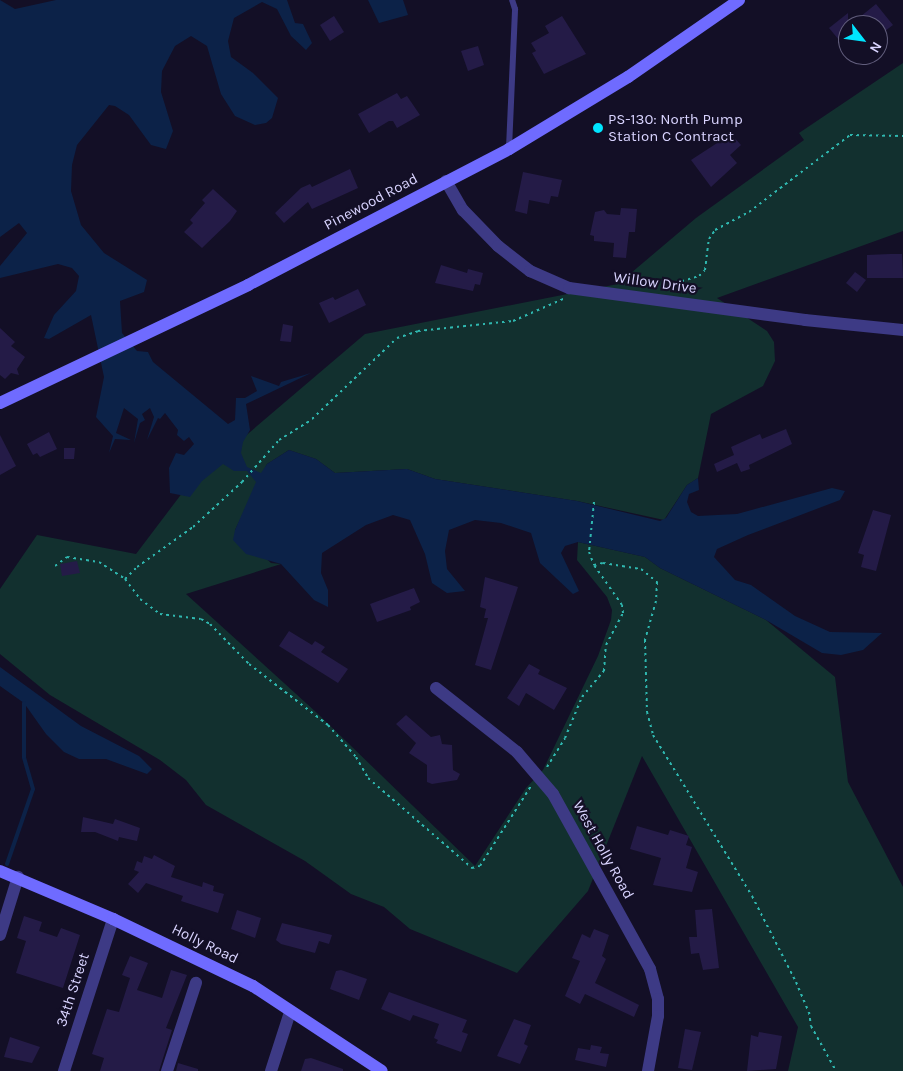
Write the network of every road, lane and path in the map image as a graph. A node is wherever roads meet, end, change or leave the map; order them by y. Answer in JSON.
{"nodes":[{"id":1,"x":512,"y":0,"type":"edge"},
{"id":2,"x":739,"y":0,"type":"edge"},
{"id":3,"x":509,"y":149,"type":"junction"},
{"id":4,"x":446,"y":181,"type":"junction"},
{"id":5,"x":903,"y":330,"type":"edge"},
{"id":6,"x":0,"y":403,"type":"edge"},
{"id":7,"x":258,"y":464,"type":"dead end"},
{"id":8,"x":594,"y":502,"type":"dead end"},
{"id":9,"x":594,"y":564,"type":"junction"},
{"id":10,"x":55,"y":566,"type":"dead end"},
{"id":11,"x":125,"y":579,"type":"junction"},
{"id":12,"x":436,"y":688,"type":"dead end"},
{"id":13,"x":540,"y":776,"type":"junction"},
{"id":14,"x":0,"y":871,"type":"edge"},
{"id":15,"x":18,"y":877,"type":"junction"},
{"id":16,"x":112,"y":919,"type":"junction"},
{"id":17,"x":0,"y":935,"type":"edge"},
{"id":18,"x":196,"y":983,"type":"dead end"},
{"id":19,"x":290,"y":1012,"type":"junction"},
{"id":20,"x":375,"y":1069,"type":"edge"},
{"id":21,"x":64,"y":1071,"type":"edge"},
{"id":22,"x":167,"y":1071,"type":"edge"},
{"id":23,"x":271,"y":1071,"type":"edge"},
{"id":24,"x":648,"y":1071,"type":"edge"},
{"id":25,"x":836,"y":1071,"type":"edge"}],
"edges":[{"from":1,"to":3,"type":"lane"},
{"from":2,"to":3,"type":"street","name":"Pinewood Road"},
{"from":3,"to":4,"type":"street","name":"Pinewood Road"},
{"from":4,"to":5,"type":"street","name":"Willow Drive"},
{"from":4,"to":6,"type":"street","name":"Pinewood Road"},
{"from":7,"to":11,"type":"path"},
{"from":8,"to":9,"type":"path"},
{"from":9,"to":13,"type":"path"},
{"from":9,"to":25,"type":"path"},
{"from":10,"to":11,"type":"path"},
{"from":11,"to":13,"type":"path"},
{"from":12,"to":13,"type":"street","name":"West Holly Road"},
{"from":13,"to":24,"type":"street","name":"West Holly Road"},
{"from":14,"to":15,"type":"street","name":"Holly Road"},
{"from":15,"to":16,"type":"street","name":"Holly Road"},
{"from":15,"to":17,"type":"street"},
{"from":16,"to":19,"type":"street","name":"Holly Road"},
{"from":16,"to":21,"type":"street","name":"34th Street"},
{"from":18,"to":22,"type":"street"},
{"from":19,"to":20,"type":"street","name":"Holly Road"},
{"from":19,"to":23,"type":"street"}]}
